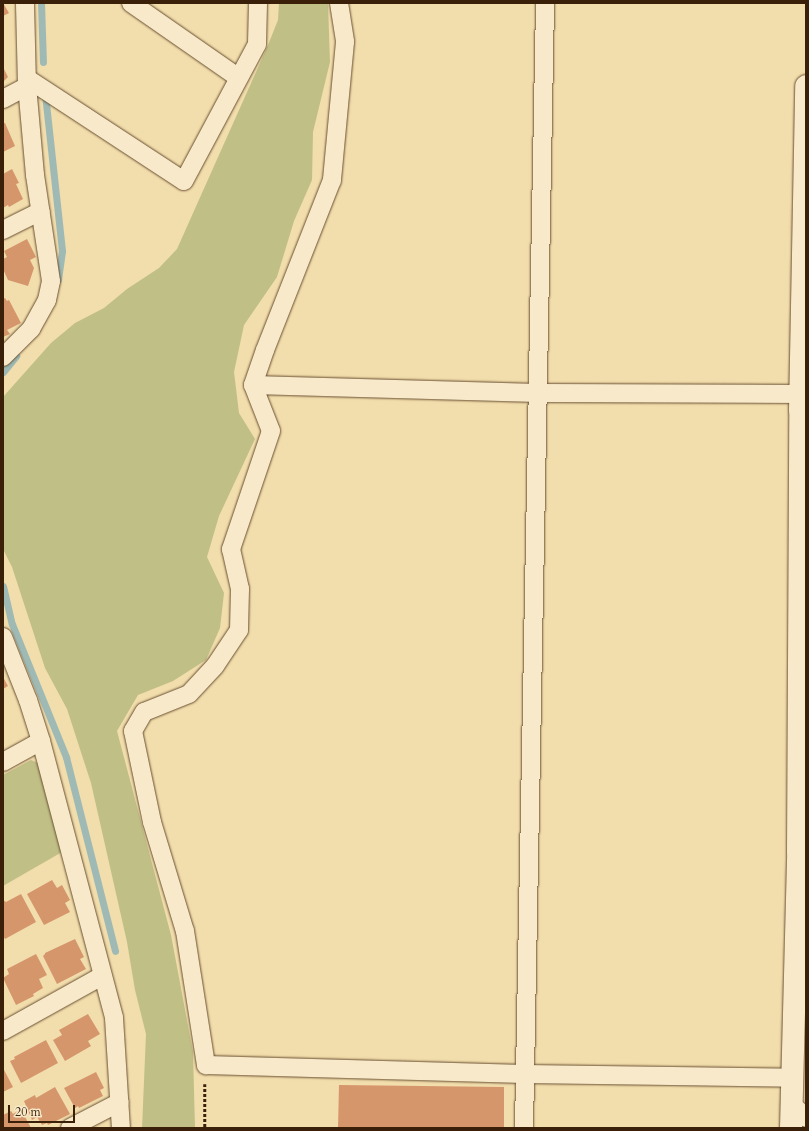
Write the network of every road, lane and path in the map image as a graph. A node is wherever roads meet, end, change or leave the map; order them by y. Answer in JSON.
{"nodes":[{"id":1,"x":25,"y":3,"type":"edge"},
{"id":2,"x":132,"y":3,"type":"edge"},
{"id":3,"x":258,"y":3,"type":"edge"},
{"id":4,"x":339,"y":3,"type":"edge"},
{"id":5,"x":545,"y":3,"type":"edge"},
{"id":6,"x":239,"y":78,"type":"junction"},
{"id":7,"x":28,"y":83,"type":"junction"},
{"id":8,"x":806,"y":86,"type":"edge"},
{"id":9,"x":3,"y":99,"type":"edge"},
{"id":10,"x":41,"y":211,"type":"junction"},
{"id":11,"x":3,"y":230,"type":"edge"},
{"id":12,"x":3,"y":356,"type":"edge"},
{"id":13,"x":253,"y":385,"type":"junction"},
{"id":14,"x":538,"y":393,"type":"junction"},
{"id":15,"x":803,"y":405,"type":"edge"},
{"id":16,"x":3,"y":637,"type":"edge"},
{"id":17,"x":41,"y":741,"type":"junction"},
{"id":18,"x":3,"y":762,"type":"edge"},
{"id":19,"x":802,"y":853,"type":"edge"},
{"id":20,"x":102,"y":976,"type":"junction"},
{"id":21,"x":3,"y":1030,"type":"edge"},
{"id":22,"x":206,"y":1065,"type":"junction"},
{"id":23,"x":524,"y":1074,"type":"junction"},
{"id":24,"x":798,"y":1098,"type":"edge"},
{"id":25,"x":120,"y":1102,"type":"junction"},
{"id":26,"x":70,"y":1128,"type":"edge"},
{"id":27,"x":122,"y":1128,"type":"edge"},
{"id":28,"x":205,"y":1128,"type":"edge"},
{"id":29,"x":524,"y":1128,"type":"edge"},
{"id":30,"x":791,"y":1128,"type":"edge"}],
"edges":[{"from":1,"to":7,"type":"street"},
{"from":2,"to":6,"type":"street"},
{"from":3,"to":6,"type":"street"},
{"from":4,"to":13,"type":"street"},
{"from":5,"to":14,"type":"street"},
{"from":6,"to":7,"type":"street"},
{"from":7,"to":9,"type":"street"},
{"from":7,"to":10,"type":"street"},
{"from":8,"to":15,"type":"main road"},
{"from":10,"to":11,"type":"street"},
{"from":10,"to":12,"type":"street"},
{"from":13,"to":14,"type":"street"},
{"from":13,"to":22,"type":"street"},
{"from":14,"to":15,"type":"street"},
{"from":14,"to":23,"type":"street"},
{"from":15,"to":19,"type":"main road"},
{"from":16,"to":17,"type":"street"},
{"from":17,"to":18,"type":"street"},
{"from":17,"to":20,"type":"street"},
{"from":19,"to":24,"type":"main road"},
{"from":20,"to":21,"type":"street"},
{"from":20,"to":25,"type":"street"},
{"from":22,"to":23,"type":"street"},
{"from":22,"to":28,"type":"path"},
{"from":23,"to":24,"type":"street"},
{"from":23,"to":29,"type":"street"},
{"from":24,"to":30,"type":"main road"},
{"from":25,"to":26,"type":"street"},
{"from":25,"to":27,"type":"street"}]}
